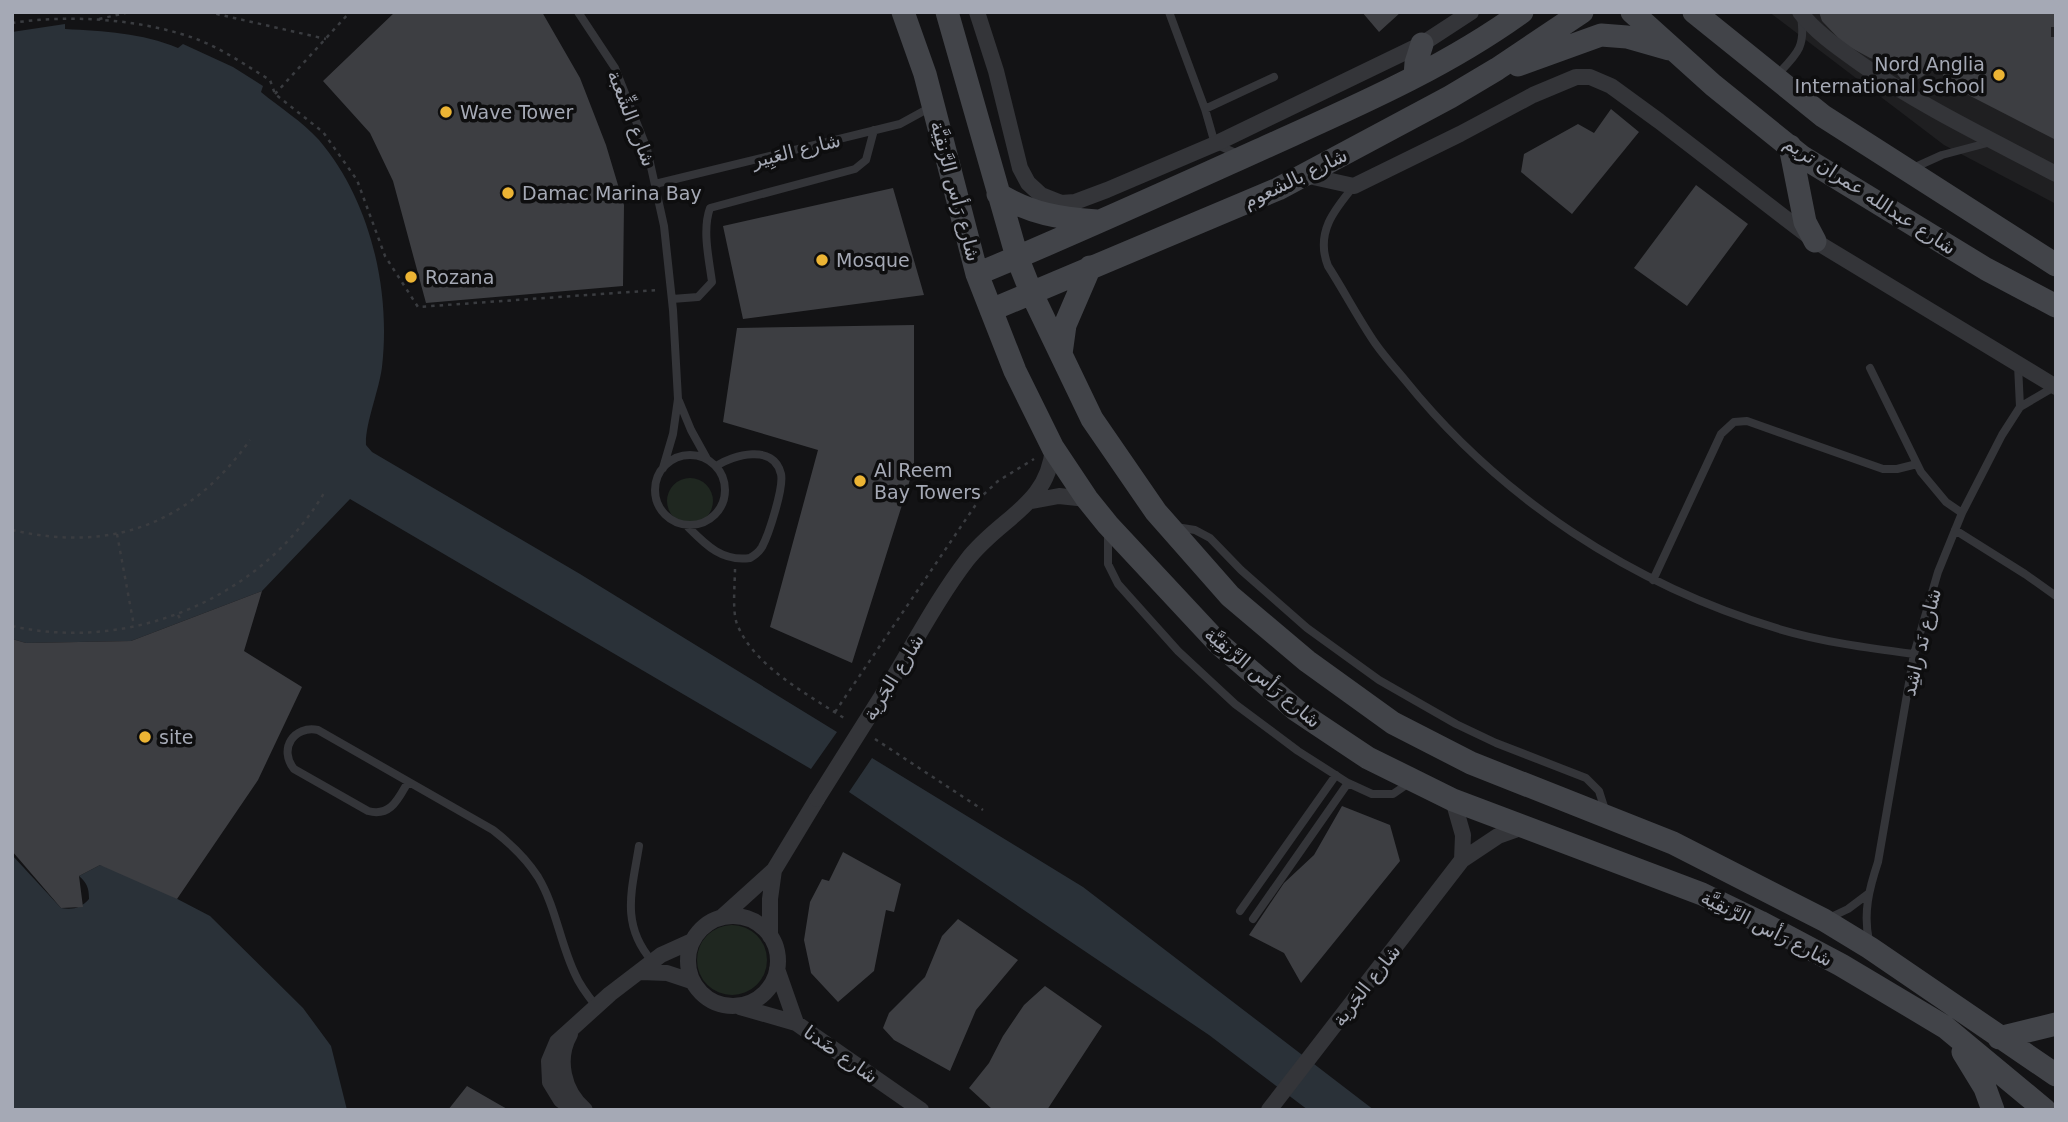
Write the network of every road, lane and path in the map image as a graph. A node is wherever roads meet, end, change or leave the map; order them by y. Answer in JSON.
{"nodes":[{"id":1,"x":130,"y":12,"type":"edge"},
{"id":2,"x":208,"y":12,"type":"edge"},
{"id":3,"x":350,"y":12,"type":"edge"},
{"id":4,"x":578,"y":12,"type":"edge"},
{"id":5,"x":903,"y":12,"type":"edge"},
{"id":6,"x":947,"y":12,"type":"edge"},
{"id":7,"x":977,"y":12,"type":"edge"},
{"id":8,"x":1169,"y":12,"type":"edge"},
{"id":9,"x":1471,"y":12,"type":"edge"},
{"id":10,"x":1582,"y":12,"type":"edge"},
{"id":11,"x":1632,"y":12,"type":"edge"},
{"id":12,"x":1520,"y":13,"type":"edge"},
{"id":13,"x":1800,"y":13,"type":"edge"},
{"id":14,"x":1698,"y":14,"type":"edge"},
{"id":15,"x":97,"y":19,"type":"junction"},
{"id":16,"x":12,"y":23,"type":"edge"},
{"id":17,"x":326,"y":39,"type":"junction"},
{"id":18,"x":1422,"y":44,"type":"junction"},
{"id":19,"x":1674,"y":50,"type":"junction"},
{"id":20,"x":1497,"y":69,"type":"junction"},
{"id":21,"x":1415,"y":76,"type":"junction"},
{"id":22,"x":1274,"y":77,"type":"dead end"},
{"id":23,"x":1775,"y":77,"type":"junction"},
{"id":24,"x":275,"y":93,"type":"junction"},
{"id":25,"x":933,"y":105,"type":"junction"},
{"id":26,"x":1205,"y":109,"type":"junction"},
{"id":27,"x":874,"y":130,"type":"junction"},
{"id":28,"x":1994,"y":141,"type":"junction"},
{"id":29,"x":1215,"y":144,"type":"junction"},
{"id":30,"x":1790,"y":146,"type":"junction"},
{"id":31,"x":1244,"y":156,"type":"junction"},
{"id":32,"x":1909,"y":171,"type":"junction"},
{"id":33,"x":2056,"y":174,"type":"edge"},
{"id":34,"x":1304,"y":175,"type":"junction"},
{"id":35,"x":655,"y":184,"type":"junction"},
{"id":36,"x":1354,"y":186,"type":"junction"},
{"id":37,"x":998,"y":194,"type":"junction"},
{"id":38,"x":1100,"y":221,"type":"junction"},
{"id":39,"x":1815,"y":240,"type":"junction"},
{"id":40,"x":1017,"y":257,"type":"junction"},
{"id":41,"x":2056,"y":265,"type":"edge"},
{"id":42,"x":1090,"y":267,"type":"junction"},
{"id":43,"x":977,"y":274,"type":"junction"},
{"id":44,"x":671,"y":289,"type":"junction"},
{"id":45,"x":1031,"y":292,"type":"junction"},
{"id":46,"x":672,"y":299,"type":"junction"},
{"id":47,"x":2056,"y":306,"type":"edge"},
{"id":48,"x":991,"y":310,"type":"junction"},
{"id":49,"x":1061,"y":354,"type":"junction"},
{"id":50,"x":2018,"y":365,"type":"junction"},
{"id":51,"x":1870,"y":368,"type":"dead end"},
{"id":52,"x":2055,"y":387,"type":"edge"},
{"id":53,"x":678,"y":399,"type":"junction"},
{"id":54,"x":2020,"y":407,"type":"junction"},
{"id":55,"x":250,"y":440,"type":"dead end"},
{"id":56,"x":1053,"y":448,"type":"junction"},
{"id":57,"x":708,"y":460,"type":"junction"},
{"id":58,"x":1917,"y":464,"type":"junction"},
{"id":59,"x":716,"y":466,"type":"junction"},
{"id":60,"x":663,"y":468,"type":"junction"},
{"id":61,"x":324,"y":494,"type":"dead end"},
{"id":62,"x":1087,"y":499,"type":"junction"},
{"id":63,"x":1032,"y":501,"type":"junction"},
{"id":64,"x":1962,"y":513,"type":"junction"},
{"id":65,"x":686,"y":525,"type":"junction"},
{"id":66,"x":1108,"y":525,"type":"junction"},
{"id":67,"x":12,"y":530,"type":"edge"},
{"id":68,"x":1955,"y":530,"type":"junction"},
{"id":69,"x":117,"y":534,"type":"junction"},
{"id":70,"x":735,"y":559,"type":"junction"},
{"id":71,"x":1653,"y":580,"type":"junction"},
{"id":72,"x":2056,"y":596,"type":"edge"},
{"id":73,"x":178,"y":615,"type":"junction"},
{"id":74,"x":181,"y":622,"type":"dead end"},
{"id":75,"x":12,"y":626,"type":"edge"},
{"id":76,"x":134,"y":626,"type":"junction"},
{"id":77,"x":1914,"y":654,"type":"junction"},
{"id":78,"x":835,"y":712,"type":"junction"},
{"id":79,"x":846,"y":720,"type":"dead end"},
{"id":80,"x":869,"y":735,"type":"dead end"},
{"id":81,"x":1336,"y":775,"type":"junction"},
{"id":82,"x":1412,"y":780,"type":"junction"},
{"id":83,"x":408,"y":782,"type":"junction"},
{"id":84,"x":1348,"y":783,"type":"junction"},
{"id":85,"x":1453,"y":800,"type":"junction"},
{"id":86,"x":983,"y":810,"type":"dead end"},
{"id":87,"x":1526,"y":826,"type":"junction"},
{"id":88,"x":639,"y":846,"type":"dead end"},
{"id":89,"x":1462,"y":860,"type":"junction"},
{"id":90,"x":774,"y":870,"type":"junction"},
{"id":91,"x":1868,"y":894,"type":"junction"},
{"id":92,"x":1240,"y":911,"type":"dead end"},
{"id":93,"x":722,"y":917,"type":"junction"},
{"id":94,"x":1253,"y":919,"type":"dead end"},
{"id":95,"x":1824,"y":920,"type":"junction"},
{"id":96,"x":770,"y":936,"type":"junction"},
{"id":97,"x":692,"y":941,"type":"junction"},
{"id":98,"x":1870,"y":948,"type":"junction"},
{"id":99,"x":646,"y":966,"type":"junction"},
{"id":100,"x":777,"y":969,"type":"junction"},
{"id":101,"x":691,"y":981,"type":"junction"},
{"id":102,"x":596,"y":1006,"type":"junction"},
{"id":103,"x":736,"y":1006,"type":"junction"},
{"id":104,"x":796,"y":1023,"type":"junction"},
{"id":105,"x":2056,"y":1024,"type":"edge"},
{"id":106,"x":1945,"y":1027,"type":"junction"},
{"id":107,"x":573,"y":1028,"type":"junction"},
{"id":108,"x":1999,"y":1038,"type":"junction"},
{"id":109,"x":2053,"y":1069,"type":"edge"},
{"id":110,"x":2030,"y":1105,"type":"edge"},
{"id":111,"x":2056,"y":1106,"type":"edge"},
{"id":112,"x":575,"y":1110,"type":"edge"},
{"id":113,"x":584,"y":1110,"type":"edge"},
{"id":114,"x":921,"y":1110,"type":"edge"},
{"id":115,"x":1269,"y":1110,"type":"edge"},
{"id":116,"x":1993,"y":1110,"type":"edge"},
{"id":117,"x":2052,"y":1110,"type":"edge"}],
"edges":[{"from":1,"to":15,"type":"path"},
{"from":2,"to":17,"type":"path"},
{"from":3,"to":17,"type":"path"},
{"from":4,"to":35,"type":"lane","name":"شارع الشِّعبة"},
{"from":5,"to":25,"type":"street","name":"شارع رَأس الرَّنقِيَّة"},
{"from":6,"to":37,"type":"street","name":"شارع رَأس الرَّنقِيَّة"},
{"from":7,"to":29,"type":"street"},
{"from":8,"to":26,"type":"lane"},
{"from":9,"to":18,"type":"street"},
{"from":10,"to":20,"type":"street","name":"شارع بالشعوم"},
{"from":11,"to":19,"type":"street","name":"شارع عبدالله عمران تريم"},
{"from":12,"to":21,"type":"street","name":"شارع بالشعوم"},
{"from":13,"to":23,"type":"lane"},
{"from":13,"to":28,"type":"street"},
{"from":14,"to":23,"type":"street"},
{"from":15,"to":16,"type":"path"},
{"from":15,"to":24,"type":"path"},
{"from":17,"to":24,"type":"path"},
{"from":18,"to":21,"type":"street"},
{"from":18,"to":29,"type":"street"},
{"from":19,"to":20,"type":"street"},
{"from":19,"to":30,"type":"street","name":"شارع عبدالله عمران تريم"},
{"from":20,"to":34,"type":"street","name":"شارع بالشعوم"},
{"from":21,"to":31,"type":"street","name":"شارع بالشعوم"},
{"from":22,"to":26,"type":"lane"},
{"from":23,"to":32,"type":"street"},
{"from":24,"to":44,"type":"path"},
{"from":25,"to":27,"type":"lane","name":"شارع العَبِير"},
{"from":25,"to":43,"type":"street","name":"شارع رَأس الرَّنقِيَّة"},
{"from":26,"to":29,"type":"lane"},
{"from":27,"to":35,"type":"lane","name":"شارع العَبِير"},
{"from":27,"to":46,"type":"lane"},
{"from":28,"to":32,"type":"lane"},
{"from":28,"to":33,"type":"street"},
{"from":29,"to":31,"type":"lane"},
{"from":30,"to":39,"type":"street"},
{"from":30,"to":47,"type":"street","name":"شارع عبدالله عمران تريم"},
{"from":31,"to":38,"type":"street","name":"شارع بالشعوم"},
{"from":32,"to":41,"type":"street"},
{"from":34,"to":36,"type":"street"},
{"from":34,"to":42,"type":"street","name":"شارع بالشعوم"},
{"from":35,"to":44,"type":"lane","name":"شارع الشِّعبة"},
{"from":36,"to":39,"type":"street"},
{"from":36,"to":71,"type":"lane"},
{"from":37,"to":38,"type":"street"},
{"from":37,"to":40,"type":"street","name":"شارع رَأس الرَّنقِيَّة"},
{"from":38,"to":40,"type":"street","name":"شارع بالشعوم"},
{"from":39,"to":50,"type":"street"},
{"from":40,"to":43,"type":"street","name":"شارع بالشعوم"},
{"from":40,"to":45,"type":"street","name":"شارع رَأس الرَّنقِيَّة"},
{"from":42,"to":45,"type":"street","name":"شارع بالشعوم"},
{"from":42,"to":49,"type":"street"},
{"from":43,"to":48,"type":"street","name":"شارع رَأس الرَّنقِيَّة"},
{"from":44,"to":46,"type":"lane","name":"شارع الشِّعبة"},
{"from":45,"to":48,"type":"street","name":"شارع بالشعوم"},
{"from":45,"to":49,"type":"street","name":"شارع رَأس الرَّنقِيَّة"},
{"from":46,"to":53,"type":"lane","name":"شارع الشِّعبة"},
{"from":48,"to":56,"type":"street","name":"شارع رَأس الرَّنقِيَّة"},
{"from":49,"to":95,"type":"street","name":"شارع رَأس الرَّنقِيَّة"},
{"from":50,"to":52,"type":"street"},
{"from":50,"to":54,"type":"lane"},
{"from":51,"to":58,"type":"lane"},
{"from":52,"to":54,"type":"lane","name":"شارع نَد راشِد"},
{"from":53,"to":57,"type":"lane","name":"شارع الشِّعبة"},
{"from":53,"to":60,"type":"lane","name":"شارع الشِّعبة"},
{"from":54,"to":64,"type":"lane","name":"شارع نَد راشِد"},
{"from":55,"to":69,"type":"path"},
{"from":56,"to":62,"type":"street","name":"شارع رَأس الرَّنقِيَّة"},
{"from":56,"to":63,"type":"street","name":"شارع الجَرية"},
{"from":56,"to":78,"type":"path"},
{"from":57,"to":59,"type":"lane"},
{"from":57,"to":60,"type":"lane"},
{"from":58,"to":64,"type":"lane"},
{"from":58,"to":71,"type":"lane"},
{"from":59,"to":65,"type":"lane"},
{"from":59,"to":70,"type":"lane"},
{"from":60,"to":65,"type":"lane"},
{"from":61,"to":73,"type":"path"},
{"from":62,"to":63,"type":"street","name":"شارع الجَرية"},
{"from":62,"to":66,"type":"street","name":"شارع رَأس الرَّنقِيَّة"},
{"from":63,"to":90,"type":"street","name":"شارع الجَرية","bridge":true},
{"from":64,"to":68,"type":"lane","name":"شارع نَد راشِد"},
{"from":65,"to":70,"type":"lane"},
{"from":66,"to":81,"type":"lane"},
{"from":66,"to":82,"type":"street","name":"شارع رَأس الرَّنقِيَّة"},
{"from":67,"to":69,"type":"path"},
{"from":68,"to":72,"type":"lane"},
{"from":68,"to":77,"type":"lane","name":"شارع نَد راشِد"},
{"from":69,"to":76,"type":"path"},
{"from":70,"to":78,"type":"path"},
{"from":71,"to":77,"type":"lane"},
{"from":73,"to":74,"type":"path"},
{"from":73,"to":76,"type":"path"},
{"from":75,"to":76,"type":"path"},
{"from":77,"to":91,"type":"lane","name":"شارع نَد راشِد"},
{"from":78,"to":79,"type":"path"},
{"from":80,"to":86,"type":"path"},
{"from":81,"to":84,"type":"lane"},
{"from":81,"to":92,"type":"lane"},
{"from":82,"to":84,"type":"lane"},
{"from":82,"to":85,"type":"street","name":"شارع رَأس الرَّنقِيَّة"},
{"from":83,"to":83,"type":"lane"},
{"from":83,"to":102,"type":"lane"},
{"from":84,"to":94,"type":"lane"},
{"from":85,"to":87,"type":"street","name":"شارع رَأس الرَّنقِيَّة"},
{"from":85,"to":89,"type":"street"},
{"from":87,"to":89,"type":"street","name":"شارع الجَرية"},
{"from":87,"to":106,"type":"street","name":"شارع رَأس الرَّنقِيَّة"},
{"from":88,"to":99,"type":"lane"},
{"from":89,"to":115,"type":"street","name":"شارع الجَرية"},
{"from":90,"to":93,"type":"street","name":"شارع الجَرية"},
{"from":90,"to":96,"type":"street","name":"شارع الجَرية"},
{"from":91,"to":95,"type":"lane"},
{"from":91,"to":98,"type":"lane","name":"شارع نَد راشِد"},
{"from":93,"to":96,"type":"street"},
{"from":93,"to":97,"type":"street"},
{"from":95,"to":98,"type":"street","name":"شارع رَأس الرَّنقِيَّة"},
{"from":96,"to":100,"type":"street"},
{"from":97,"to":99,"type":"street"},
{"from":97,"to":101,"type":"street"},
{"from":98,"to":108,"type":"street","name":"شارع رَأس الرَّنقِيَّة"},
{"from":99,"to":101,"type":"street"},
{"from":99,"to":102,"type":"street"},
{"from":100,"to":103,"type":"street"},
{"from":100,"to":104,"type":"street","name":"شارع ضَدنا"},
{"from":101,"to":103,"type":"street"},
{"from":102,"to":107,"type":"street"},
{"from":103,"to":104,"type":"street","name":"شارع ضَدنا"},
{"from":104,"to":114,"type":"street","name":"شارع ضَدنا"},
{"from":105,"to":108,"type":"street"},
{"from":106,"to":110,"type":"street","name":"شارع رَأس الرَّنقِيَّة"},
{"from":106,"to":116,"type":"street"},
{"from":107,"to":112,"type":"street"},
{"from":107,"to":113,"type":"street"},
{"from":108,"to":109,"type":"street","name":"شارع رَأس الرَّنقِيَّة"},
{"from":109,"to":110,"type":"street"},
{"from":111,"to":117,"type":"street"}]}
